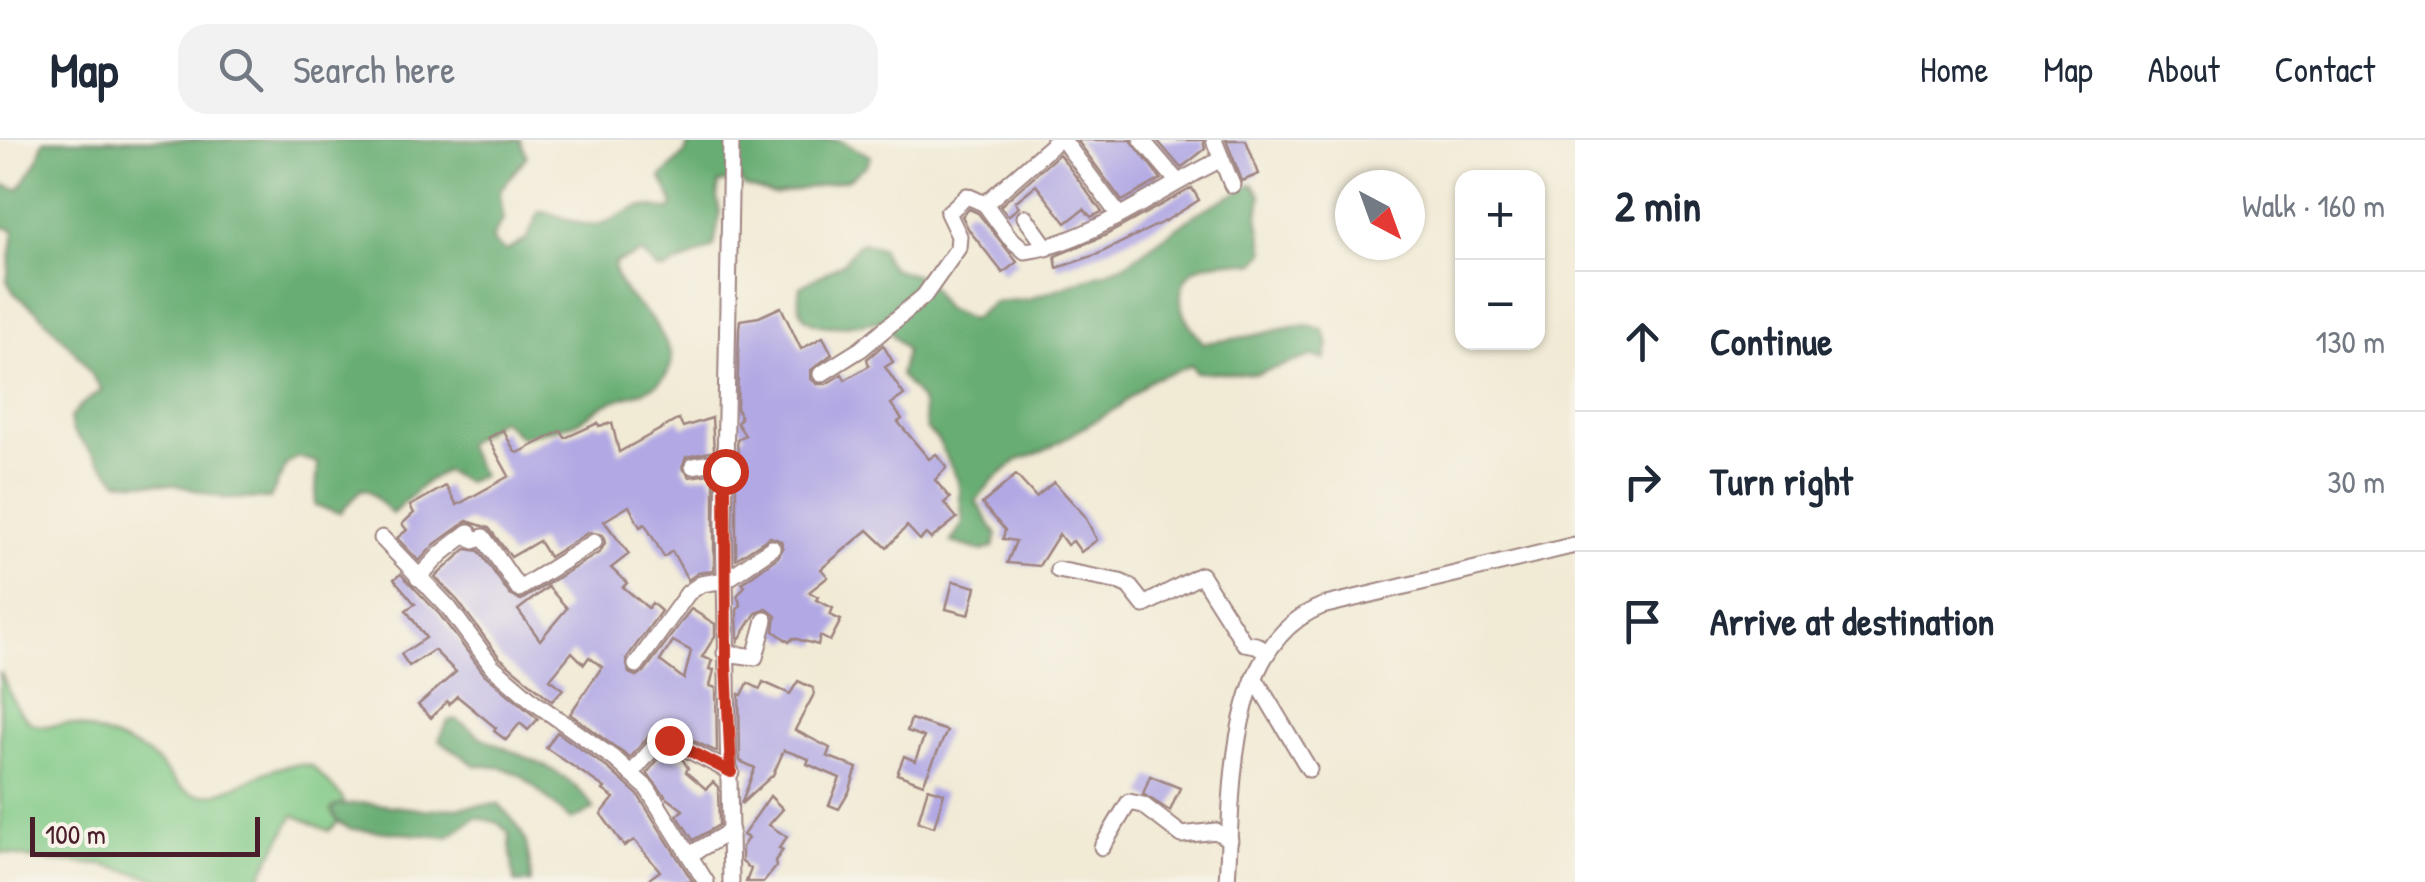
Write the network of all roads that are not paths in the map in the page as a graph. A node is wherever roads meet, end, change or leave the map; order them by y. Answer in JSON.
{"nodes":[{"id":1,"x":731,"y":140,"type":"edge"},
{"id":2,"x":1060,"y":140,"type":"edge"},
{"id":3,"x":1142,"y":140,"type":"edge"},
{"id":4,"x":1214,"y":140,"type":"edge"},
{"id":5,"x":1220,"y":160,"type":"junction"},
{"id":6,"x":1176,"y":180,"type":"junction"},
{"id":7,"x":1232,"y":185,"type":"dead end"},
{"id":8,"x":986,"y":204,"type":"junction"},
{"id":9,"x":1118,"y":214,"type":"junction"},
{"id":10,"x":1026,"y":217,"type":"dead end"},
{"id":11,"x":1046,"y":248,"type":"junction"},
{"id":12,"x":821,"y":374,"type":"dead end"},
{"id":13,"x":725,"y":460,"type":"junction"},
{"id":14,"x":693,"y":466,"type":"dead end"},
{"id":15,"x":382,"y":538,"type":"dead end"},
{"id":16,"x":594,"y":542,"type":"dead end"},
{"id":17,"x":1575,"y":545,"type":"edge"},
{"id":18,"x":772,"y":548,"type":"dead end"},
{"id":19,"x":1058,"y":570,"type":"dead end"},
{"id":20,"x":418,"y":578,"type":"junction"},
{"id":21,"x":726,"y":580,"type":"junction"},
{"id":22,"x":765,"y":620,"type":"dead end"},
{"id":23,"x":1267,"y":652,"type":"junction"},
{"id":24,"x":726,"y":653,"type":"junction"},
{"id":25,"x":636,"y":665,"type":"dead end"},
{"id":26,"x":1254,"y":676,"type":"junction"},
{"id":27,"x":1310,"y":770,"type":"dead end"},
{"id":28,"x":731,"y":772,"type":"junction"},
{"id":29,"x":631,"y":774,"type":"junction"},
{"id":30,"x":731,"y":831,"type":"junction"},
{"id":31,"x":1230,"y":840,"type":"junction"},
{"id":32,"x":1102,"y":847,"type":"dead end"},
{"id":33,"x":689,"y":855,"type":"junction"},
{"id":34,"x":706,"y":882,"type":"edge"},
{"id":35,"x":731,"y":882,"type":"edge"},
{"id":36,"x":1227,"y":882,"type":"edge"}],
"edges":[{"from":1,"to":13,"type":"street"},
{"from":2,"to":8,"type":"street"},
{"from":2,"to":9,"type":"street"},
{"from":3,"to":6,"type":"street"},
{"from":4,"to":5,"type":"street"},
{"from":5,"to":6,"type":"street"},
{"from":5,"to":7,"type":"street"},
{"from":6,"to":9,"type":"street"},
{"from":8,"to":11,"type":"street"},
{"from":8,"to":12,"type":"street"},
{"from":9,"to":11,"type":"street"},
{"from":10,"to":11,"type":"street"},
{"from":13,"to":14,"type":"street"},
{"from":13,"to":21,"type":"street"},
{"from":15,"to":20,"type":"street"},
{"from":16,"to":20,"type":"street"},
{"from":17,"to":23,"type":"street"},
{"from":18,"to":21,"type":"street"},
{"from":19,"to":23,"type":"street"},
{"from":20,"to":29,"type":"street"},
{"from":21,"to":24,"type":"street"},
{"from":21,"to":25,"type":"street"},
{"from":22,"to":24,"type":"street"},
{"from":23,"to":26,"type":"street"},
{"from":24,"to":28,"type":"street"},
{"from":26,"to":27,"type":"street"},
{"from":26,"to":31,"type":"street"},
{"from":28,"to":29,"type":"street"},
{"from":28,"to":30,"type":"street"},
{"from":29,"to":33,"type":"street"},
{"from":30,"to":33,"type":"street"},
{"from":30,"to":35,"type":"street"},
{"from":31,"to":32,"type":"street"},
{"from":31,"to":36,"type":"street"},
{"from":33,"to":34,"type":"street"}]}
